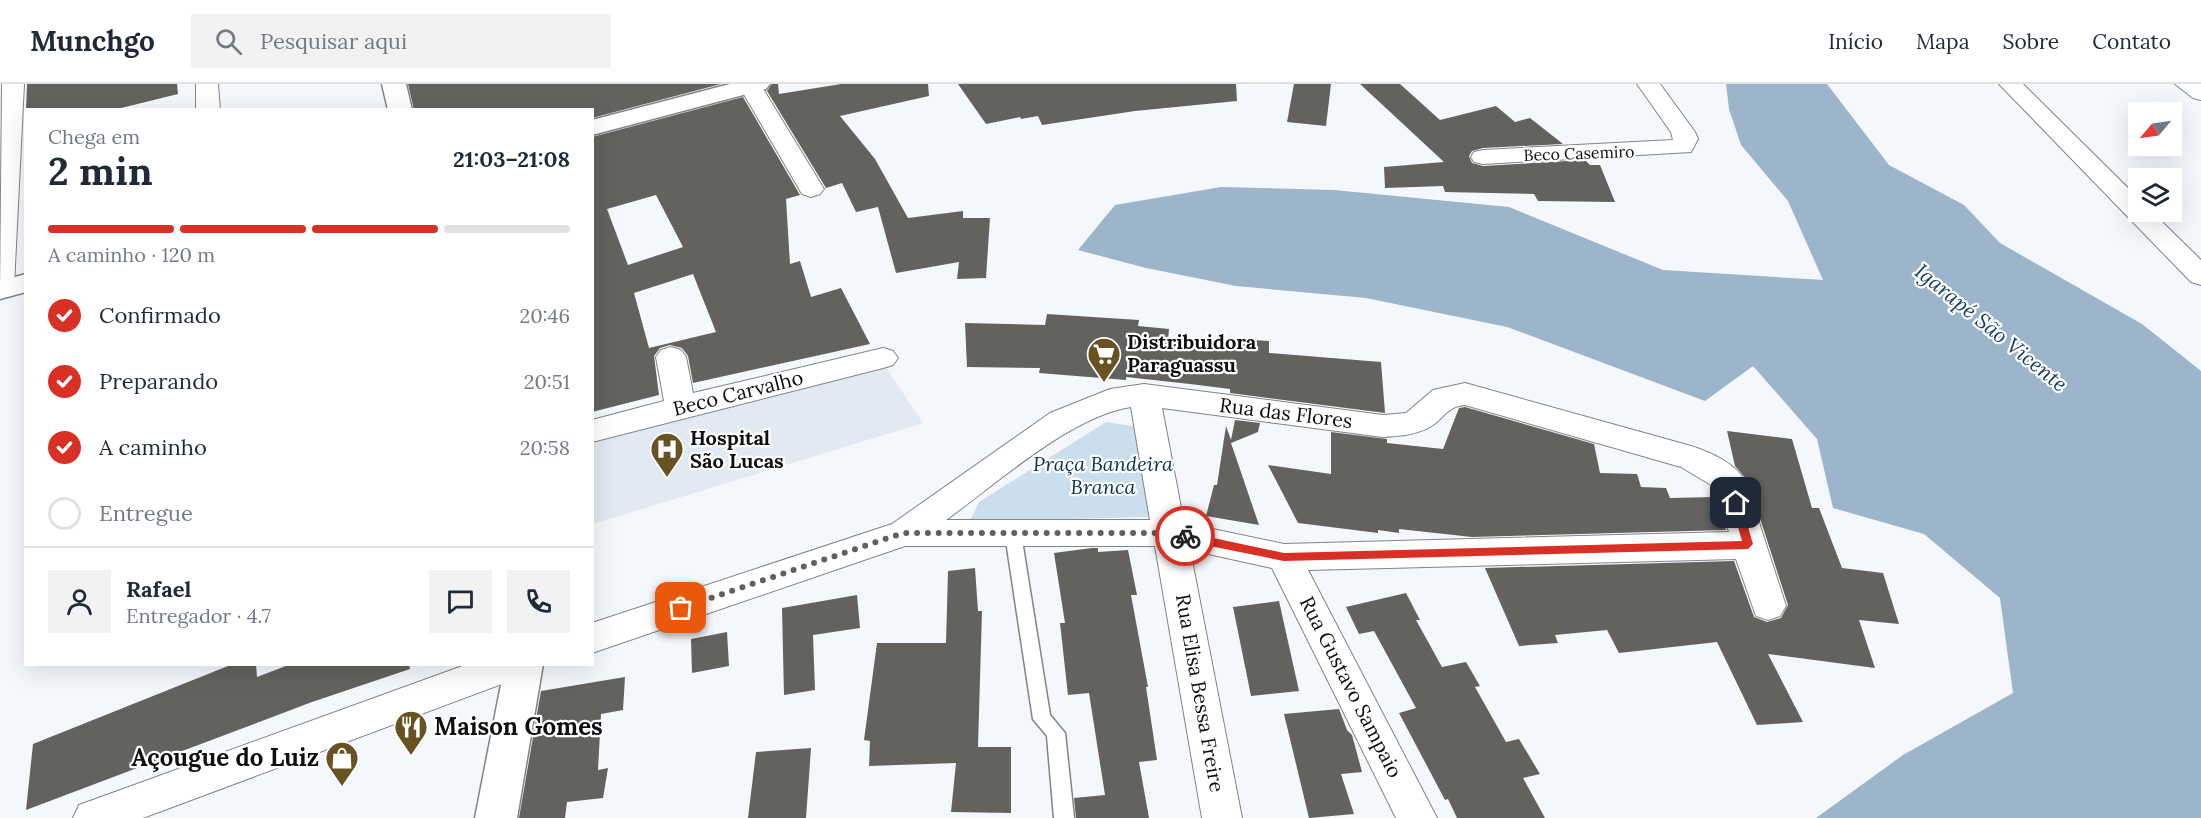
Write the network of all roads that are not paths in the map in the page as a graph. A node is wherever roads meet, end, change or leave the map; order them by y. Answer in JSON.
{"nodes":[{"id":1,"x":13,"y":84,"type":"edge"},
{"id":2,"x":207,"y":84,"type":"edge"},
{"id":3,"x":394,"y":84,"type":"edge"},
{"id":4,"x":752,"y":84,"type":"edge"},
{"id":5,"x":1648,"y":84,"type":"edge"},
{"id":6,"x":2010,"y":84,"type":"edge"},
{"id":7,"x":2186,"y":84,"type":"edge"},
{"id":8,"x":2201,"y":93,"type":"edge"},
{"id":9,"x":208,"y":108,"type":"edge"},
{"id":10,"x":400,"y":108,"type":"edge"},
{"id":11,"x":594,"y":127,"type":"edge"},
{"id":12,"x":1483,"y":157,"type":"dead end"},
{"id":13,"x":811,"y":189,"type":"dead end"},
{"id":14,"x":2201,"y":276,"type":"edge"},
{"id":15,"x":24,"y":283,"type":"edge"},
{"id":16,"x":0,"y":288,"type":"edge"},
{"id":17,"x":671,"y":357,"type":"dead end"},
{"id":18,"x":884,"y":358,"type":"dead end"},
{"id":19,"x":1144,"y":395,"type":"junction"},
{"id":20,"x":680,"y":407,"type":"junction"},
{"id":21,"x":594,"y":430,"type":"edge"},
{"id":22,"x":903,"y":533,"type":"junction"},
{"id":23,"x":1171,"y":533,"type":"junction"},
{"id":24,"x":1013,"y":534,"type":"junction"},
{"id":25,"x":1748,"y":544,"type":"junction"},
{"id":26,"x":1284,"y":557,"type":"junction"},
{"id":27,"x":1768,"y":606,"type":"dead end"},
{"id":28,"x":594,"y":637,"type":"edge"},
{"id":29,"x":508,"y":666,"type":"edge"},
{"id":30,"x":524,"y":666,"type":"edge"},
{"id":31,"x":93,"y":818,"type":"edge"},
{"id":32,"x":496,"y":818,"type":"edge"},
{"id":33,"x":1064,"y":818,"type":"edge"},
{"id":34,"x":1222,"y":818,"type":"edge"},
{"id":35,"x":1417,"y":818,"type":"edge"}],
"edges":[{"from":1,"to":16,"type":"street"},
{"from":2,"to":9,"type":"street"},
{"from":3,"to":10,"type":"main road"},
{"from":4,"to":11,"type":"main road"},
{"from":4,"to":13,"type":"street"},
{"from":5,"to":12,"type":"street","name":"Beco Casemiro"},
{"from":6,"to":14,"type":"street"},
{"from":7,"to":8,"type":"street"},
{"from":15,"to":16,"type":"main road"},
{"from":17,"to":20,"type":"street"},
{"from":18,"to":20,"type":"street","name":"Beco Carvalho"},
{"from":19,"to":22,"type":"street","name":"Rua das Flores"},
{"from":19,"to":23,"type":"street","name":"Rua Elisa Bessa Freire"},
{"from":19,"to":25,"type":"street","name":"Rua das Flores"},
{"from":20,"to":21,"type":"street","name":"Beco Carvalho"},
{"from":22,"to":24,"type":"street"},
{"from":22,"to":28,"type":"street"},
{"from":23,"to":24,"type":"street"},
{"from":23,"to":26,"type":"street"},
{"from":23,"to":34,"type":"street","name":"Rua Elisa Bessa Freire"},
{"from":24,"to":33,"type":"lane"},
{"from":25,"to":26,"type":"street"},
{"from":25,"to":27,"type":"street","name":"Rua das Flores"},
{"from":26,"to":35,"type":"street","name":"Rua Gustavo Sampaio"},
{"from":29,"to":31,"type":"street"},
{"from":30,"to":32,"type":"main road"}]}
